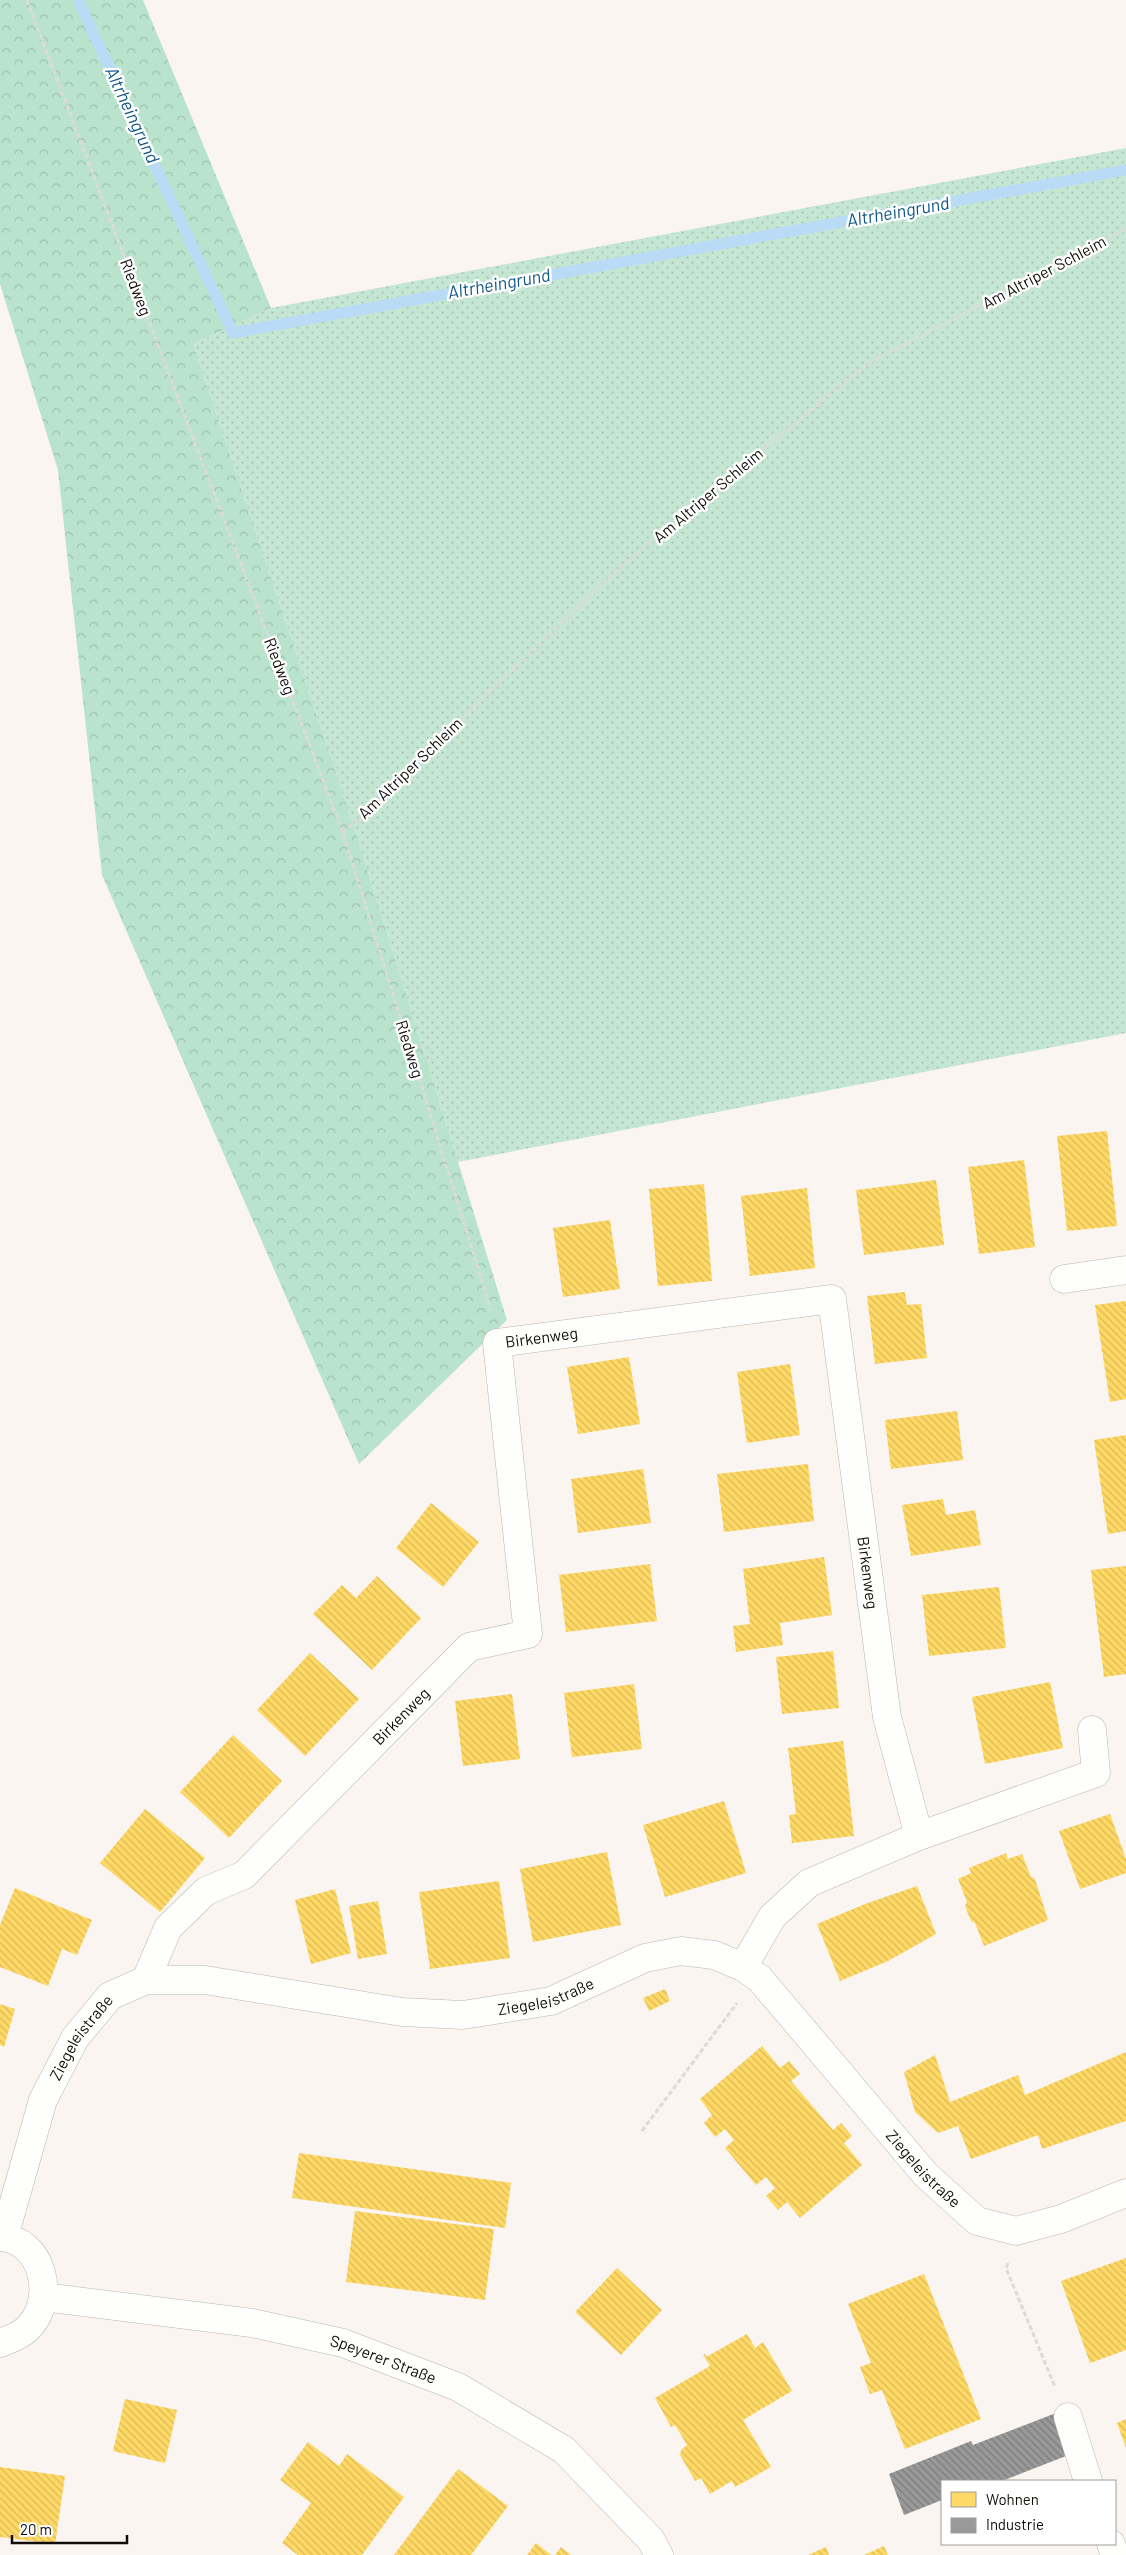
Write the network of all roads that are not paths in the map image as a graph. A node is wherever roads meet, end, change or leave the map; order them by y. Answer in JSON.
{"nodes":[{"id":1,"x":1126,"y":1270,"type":"edge"},
{"id":2,"x":1064,"y":1279,"type":"dead end"},
{"id":3,"x":1092,"y":1730,"type":"dead end"},
{"id":4,"x":919,"y":1836,"type":"junction"},
{"id":5,"x":751,"y":1973,"type":"junction"},
{"id":6,"x":146,"y":1980,"type":"junction"},
{"id":7,"x":1126,"y":2193,"type":"edge"},
{"id":8,"x":2,"y":2237,"type":"edge"},
{"id":9,"x":44,"y":2297,"type":"junction"},
{"id":10,"x":0,"y":2343,"type":"edge"},
{"id":11,"x":1068,"y":2417,"type":"road end"},
{"id":12,"x":1088,"y":2480,"type":"edge"},
{"id":13,"x":659,"y":2555,"type":"edge"}],
"edges":[{"from":1,"to":2,"type":"street"},
{"from":3,"to":4,"type":"street"},
{"from":4,"to":5,"type":"street"},
{"from":4,"to":6,"type":"street","name":"Birkenweg"},
{"from":5,"to":6,"type":"street","name":"Ziegeleistraße"},
{"from":5,"to":7,"type":"street","name":"Ziegeleistraße"},
{"from":6,"to":8,"type":"street","name":"Ziegeleistraße"},
{"from":8,"to":9,"type":"street"},
{"from":9,"to":10,"type":"street"},
{"from":9,"to":13,"type":"street","name":"Speyerer Straße"},
{"from":11,"to":12,"type":"street"}]}
